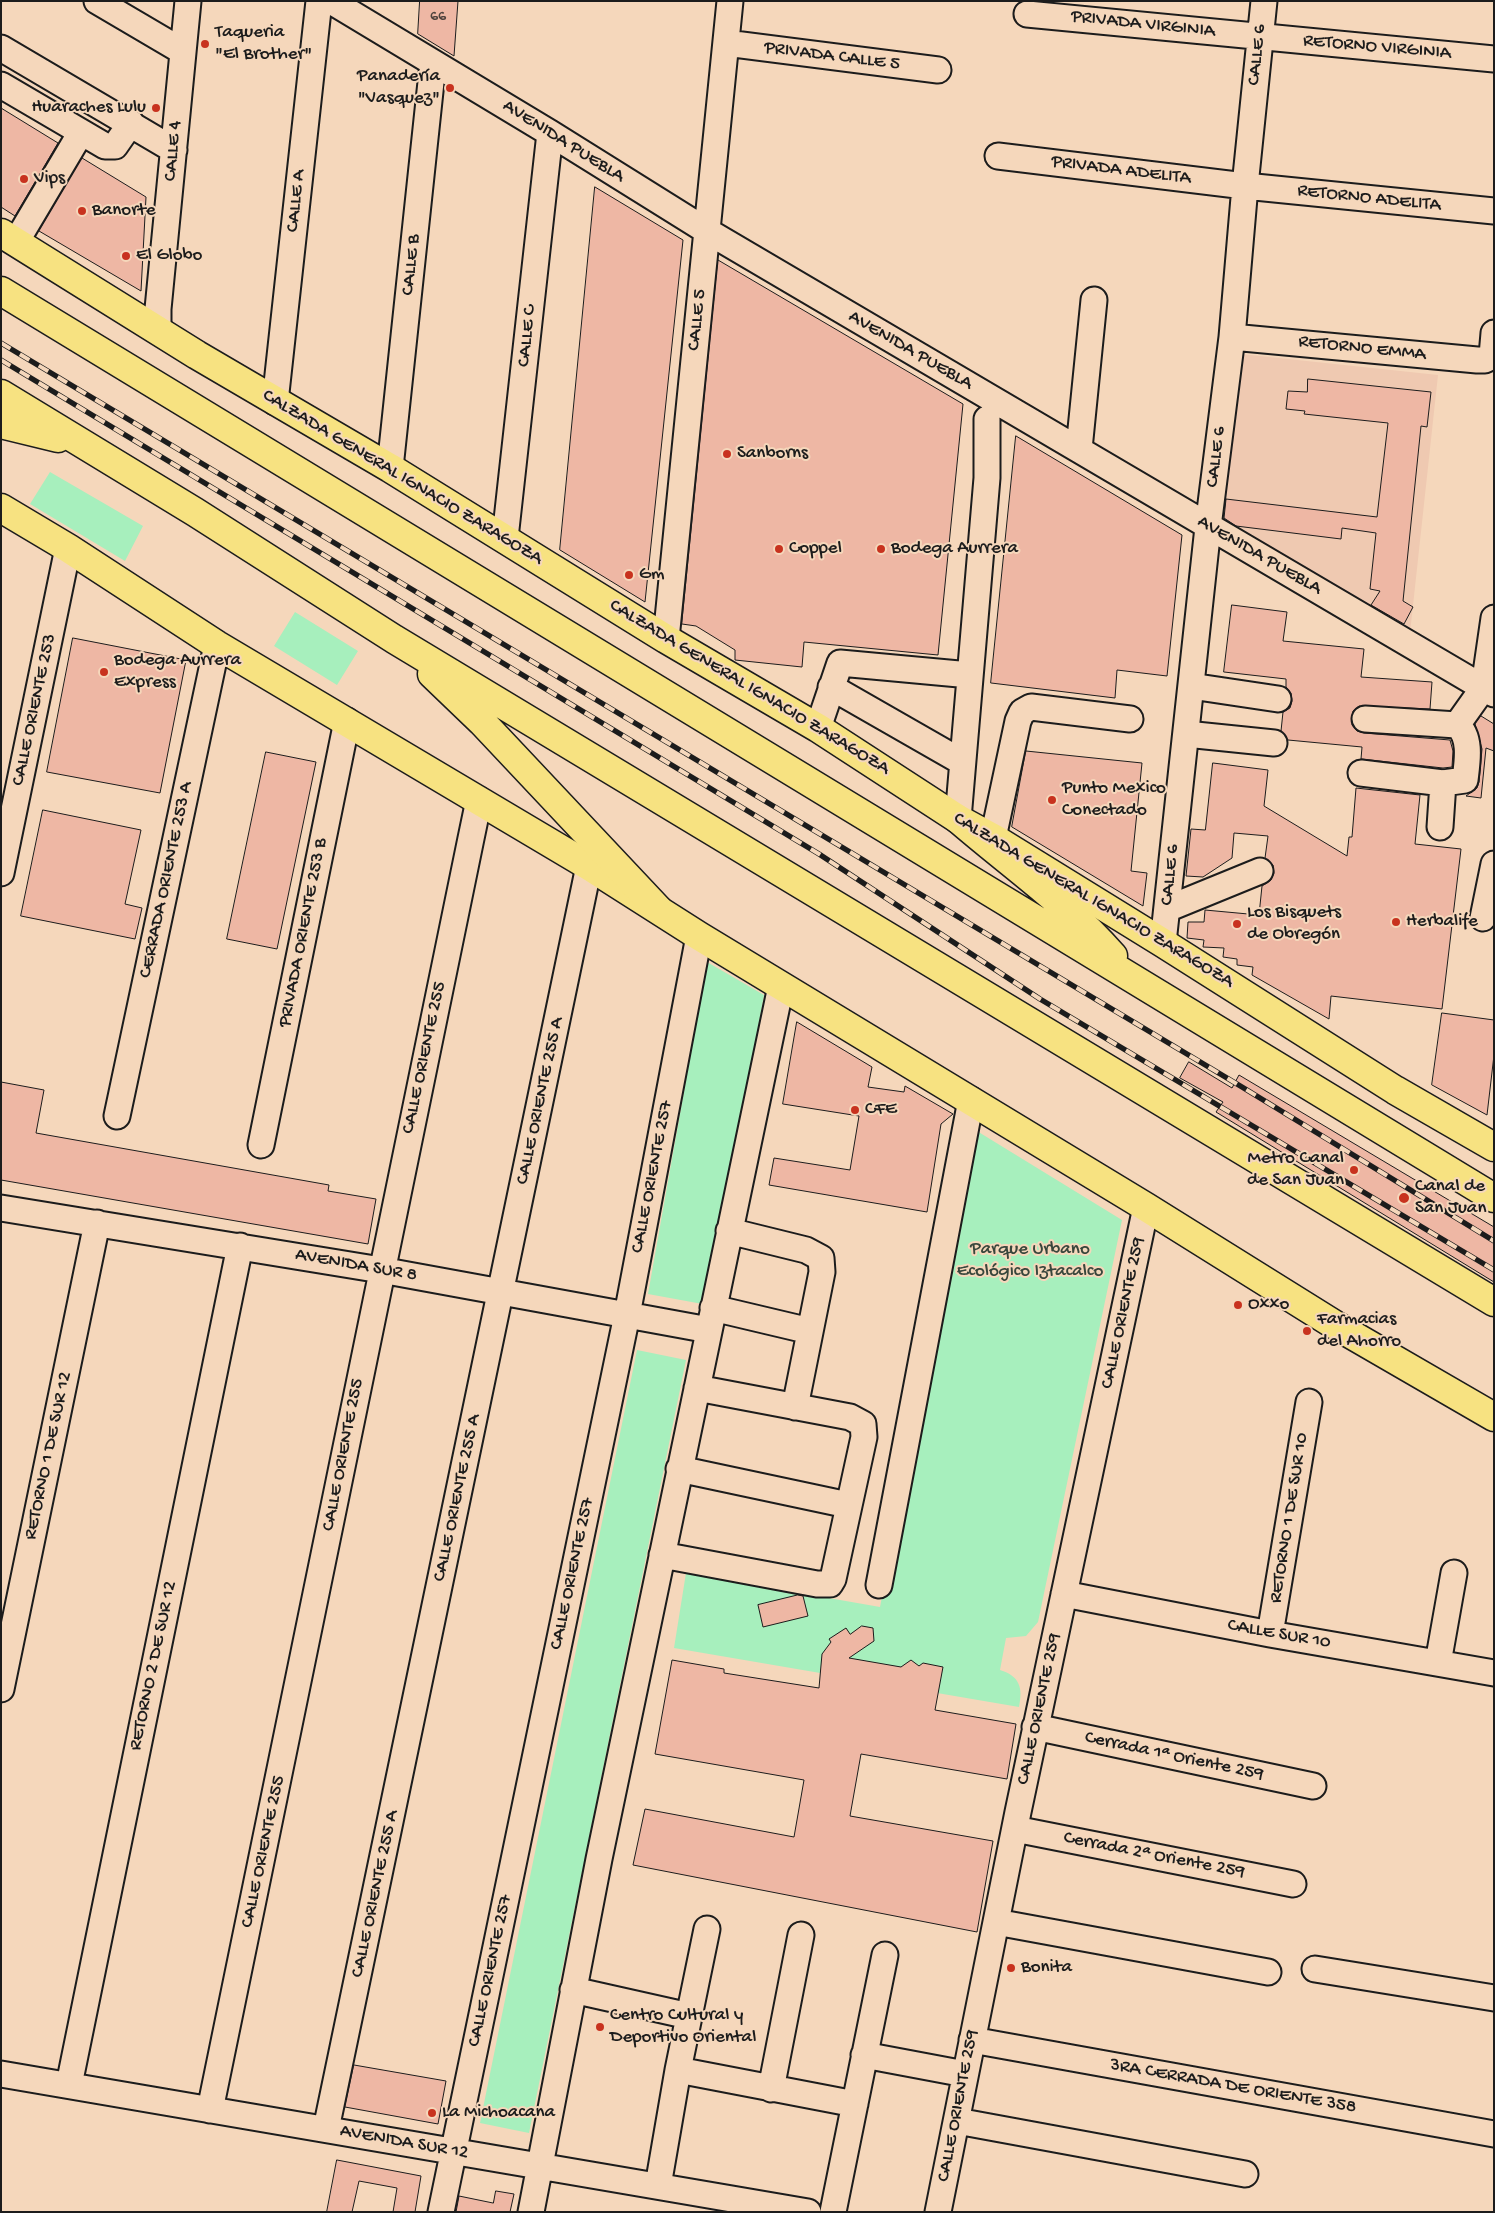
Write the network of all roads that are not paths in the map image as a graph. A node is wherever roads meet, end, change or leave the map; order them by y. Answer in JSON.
{"nodes":[{"id":1,"x":97,"y":1,"type":"edge"},
{"id":2,"x":188,"y":1,"type":"edge"},
{"id":3,"x":318,"y":1,"type":"edge"},
{"id":4,"x":330,"y":1,"type":"edge"},
{"id":5,"x":730,"y":1,"type":"edge"},
{"id":6,"x":1264,"y":1,"type":"edge"},
{"id":7,"x":1027,"y":14,"type":"dead end"},
{"id":8,"x":1260,"y":37,"type":"junction"},
{"id":9,"x":726,"y":43,"type":"junction"},
{"id":10,"x":1,"y":48,"type":"edge"},
{"id":11,"x":182,"y":51,"type":"junction"},
{"id":12,"x":1494,"y":59,"type":"edge"},
{"id":13,"x":433,"y":63,"type":"junction"},
{"id":14,"x":938,"y":70,"type":"dead end"},
{"id":15,"x":1,"y":85,"type":"edge"},
{"id":16,"x":131,"y":123,"type":"junction"},
{"id":17,"x":80,"y":134,"type":"junction"},
{"id":18,"x":550,"y":134,"type":"junction"},
{"id":19,"x":174,"y":150,"type":"junction"},
{"id":20,"x":998,"y":156,"type":"dead end"},
{"id":21,"x":1245,"y":186,"type":"junction"},
{"id":22,"x":1494,"y":211,"type":"edge"},
{"id":23,"x":707,"y":231,"type":"junction"},
{"id":24,"x":8,"y":238,"type":"edge"},
{"id":25,"x":1,"y":291,"type":"edge"},
{"id":26,"x":1094,"y":300,"type":"dead end"},
{"id":27,"x":158,"y":330,"type":"junction"},
{"id":28,"x":1232,"y":337,"type":"junction"},
{"id":29,"x":1493,"y":344,"type":"edge"},
{"id":30,"x":1,"y":394,"type":"edge"},
{"id":31,"x":274,"y":402,"type":"junction"},
{"id":32,"x":1,"y":424,"type":"edge"},
{"id":33,"x":995,"y":424,"type":"dead end"},
{"id":34,"x":85,"y":444,"type":"junction"},
{"id":35,"x":1079,"y":449,"type":"junction"},
{"id":36,"x":390,"y":468,"type":"junction"},
{"id":37,"x":1,"y":508,"type":"edge"},
{"id":38,"x":1208,"y":527,"type":"junction"},
{"id":39,"x":505,"y":538,"type":"junction"},
{"id":40,"x":68,"y":548,"type":"junction"},
{"id":41,"x":1494,"y":618,"type":"edge"},
{"id":42,"x":394,"y":639,"type":"junction"},
{"id":43,"x":666,"y":639,"type":"junction"},
{"id":44,"x":218,"y":645,"type":"junction"},
{"id":45,"x":970,"y":675,"type":"junction"},
{"id":46,"x":1191,"y":686,"type":"junction"},
{"id":47,"x":831,"y":687,"type":"junction"},
{"id":48,"x":1489,"y":690,"type":"edge"},
{"id":49,"x":1278,"y":699,"type":"dead end"},
{"id":50,"x":1130,"y":718,"type":"dead end"},
{"id":51,"x":1365,"y":718,"type":"dead end"},
{"id":52,"x":347,"y":721,"type":"junction"},
{"id":53,"x":1457,"y":725,"type":"junction"},
{"id":54,"x":818,"y":728,"type":"junction"},
{"id":55,"x":1186,"y":734,"type":"junction"},
{"id":56,"x":1274,"y":744,"type":"dead end"},
{"id":57,"x":962,"y":762,"type":"junction"},
{"id":58,"x":1361,"y":773,"type":"dead end"},
{"id":59,"x":1443,"y":783,"type":"junction"},
{"id":60,"x":479,"y":800,"type":"junction"},
{"id":61,"x":958,"y":819,"type":"junction"},
{"id":62,"x":1440,"y":827,"type":"dead end"},
{"id":63,"x":993,"y":838,"type":"junction"},
{"id":64,"x":1494,"y":864,"type":"edge"},
{"id":65,"x":589,"y":866,"type":"junction"},
{"id":66,"x":1260,"y":871,"type":"dead end"},
{"id":67,"x":1,"y":873,"type":"edge"},
{"id":68,"x":658,"y":909,"type":"junction"},
{"id":69,"x":1167,"y":909,"type":"junction"},
{"id":70,"x":1483,"y":918,"type":"dead end"},
{"id":71,"x":699,"y":936,"type":"junction"},
{"id":72,"x":1163,"y":943,"type":"junction"},
{"id":73,"x":1133,"y":980,"type":"junction"},
{"id":74,"x":780,"y":986,"type":"junction"},
{"id":75,"x":971,"y":1100,"type":"junction"},
{"id":76,"x":117,"y":1116,"type":"dead end"},
{"id":77,"x":261,"y":1145,"type":"dead end"},
{"id":78,"x":1494,"y":1147,"type":"edge"},
{"id":79,"x":1494,"y":1198,"type":"edge"},
{"id":80,"x":1146,"y":1207,"type":"junction"},
{"id":81,"x":1,"y":1208,"type":"edge"},
{"id":82,"x":97,"y":1223,"type":"junction"},
{"id":83,"x":729,"y":1231,"type":"junction"},
{"id":84,"x":240,"y":1246,"type":"junction"},
{"id":85,"x":381,"y":1270,"type":"junction"},
{"id":86,"x":501,"y":1292,"type":"junction"},
{"id":87,"x":1494,"y":1302,"type":"edge"},
{"id":88,"x":627,"y":1315,"type":"junction"},
{"id":89,"x":711,"y":1319,"type":"junction"},
{"id":90,"x":810,"y":1331,"type":"junction"},
{"id":91,"x":697,"y":1388,"type":"junction"},
{"id":92,"x":1309,"y":1402,"type":"dead end"},
{"id":93,"x":795,"y":1406,"type":"junction"},
{"id":94,"x":1494,"y":1417,"type":"edge"},
{"id":95,"x":679,"y":1469,"type":"junction"},
{"id":96,"x":848,"y":1504,"type":"junction"},
{"id":97,"x":662,"y":1555,"type":"junction"},
{"id":98,"x":1454,"y":1573,"type":"dead end"},
{"id":99,"x":879,"y":1585,"type":"dead end"},
{"id":100,"x":1064,"y":1594,"type":"junction"},
{"id":101,"x":1270,"y":1634,"type":"junction"},
{"id":102,"x":1438,"y":1663,"type":"junction"},
{"id":103,"x":1494,"y":1673,"type":"edge"},
{"id":104,"x":1,"y":1688,"type":"edge"},
{"id":105,"x":1035,"y":1727,"type":"junction"},
{"id":106,"x":1312,"y":1786,"type":"dead end"},
{"id":107,"x":1015,"y":1829,"type":"junction"},
{"id":108,"x":1293,"y":1884,"type":"dead end"},
{"id":109,"x":996,"y":1922,"type":"junction"},
{"id":110,"x":707,"y":1929,"type":"dead end"},
{"id":111,"x":801,"y":1935,"type":"dead end"},
{"id":112,"x":885,"y":1956,"type":"dead end"},
{"id":113,"x":1315,"y":1969,"type":"dead end"},
{"id":114,"x":1268,"y":1972,"type":"dead end"},
{"id":115,"x":573,"y":1990,"type":"junction"},
{"id":116,"x":1494,"y":1998,"type":"edge"},
{"id":117,"x":689,"y":2016,"type":"junction"},
{"id":118,"x":972,"y":2040,"type":"junction"},
{"id":119,"x":864,"y":2055,"type":"junction"},
{"id":120,"x":678,"y":2070,"type":"junction"},
{"id":121,"x":1,"y":2074,"type":"edge"},
{"id":122,"x":965,"y":2074,"type":"junction"},
{"id":123,"x":69,"y":2085,"type":"junction"},
{"id":124,"x":772,"y":2089,"type":"junction"},
{"id":125,"x":854,"y":2104,"type":"junction"},
{"id":126,"x":210,"y":2110,"type":"junction"},
{"id":127,"x":957,"y":2121,"type":"junction"},
{"id":128,"x":326,"y":2129,"type":"junction"},
{"id":129,"x":1494,"y":2134,"type":"edge"},
{"id":130,"x":454,"y":2151,"type":"junction"},
{"id":131,"x":540,"y":2166,"type":"junction"},
{"id":132,"x":1245,"y":2174,"type":"dead end"},
{"id":133,"x":658,"y":2186,"type":"junction"},
{"id":134,"x":441,"y":2212,"type":"edge"},
{"id":135,"x":531,"y":2212,"type":"edge"},
{"id":136,"x":808,"y":2212,"type":"edge"},
{"id":137,"x":833,"y":2212,"type":"edge"},
{"id":138,"x":938,"y":2212,"type":"edge"}],
"edges":[{"from":1,"to":11,"type":"street"},
{"from":2,"to":11,"type":"street","name":"CALLE 4"},
{"from":3,"to":31,"type":"street","name":"CALLE A"},
{"from":4,"to":13,"type":"street","name":"AVENIDA PUEBLA"},
{"from":5,"to":9,"type":"street","name":"CALLE 5"},
{"from":6,"to":8,"type":"street","name":"CALLE 6"},
{"from":7,"to":8,"type":"street","name":"PRIVADA VIRGINIA"},
{"from":8,"to":12,"type":"street","name":"RETORNO VIRGINIA"},
{"from":8,"to":21,"type":"street","name":"CALLE 6"},
{"from":9,"to":14,"type":"street","name":"PRIVADA CALLE 5"},
{"from":9,"to":23,"type":"street","name":"CALLE 5"},
{"from":10,"to":16,"type":"street"},
{"from":11,"to":19,"type":"street","name":"CALLE 4"},
{"from":13,"to":18,"type":"street","name":"AVENIDA PUEBLA"},
{"from":13,"to":36,"type":"street","name":"CALLE B"},
{"from":15,"to":17,"type":"street"},
{"from":16,"to":17,"type":"street"},
{"from":16,"to":19,"type":"street"},
{"from":17,"to":24,"type":"street"},
{"from":18,"to":23,"type":"street","name":"AVENIDA PUEBLA"},
{"from":18,"to":39,"type":"street","name":"CALLE C"},
{"from":19,"to":27,"type":"street","name":"CALLE 4"},
{"from":20,"to":21,"type":"street","name":"PRIVADA ADELITA"},
{"from":21,"to":22,"type":"street","name":"RETORNO ADELITA"},
{"from":21,"to":28,"type":"street","name":"CALLE 6"},
{"from":23,"to":35,"type":"street","name":"AVENIDA PUEBLA"},
{"from":23,"to":43,"type":"street","name":"CALLE 5"},
{"from":24,"to":27,"type":"main road","name":"CALZADA GENERAL IGNACIO ZARAGOZA"},
{"from":25,"to":73,"type":"main road"},
{"from":26,"to":35,"type":"street"},
{"from":27,"to":31,"type":"main road","name":"CALZADA GENERAL IGNACIO ZARAGOZA"},
{"from":28,"to":29,"type":"street","name":"RETORNO EMMA"},
{"from":28,"to":38,"type":"street","name":"CALLE 6"},
{"from":30,"to":34,"type":"main road"},
{"from":31,"to":36,"type":"main road","name":"CALZADA GENERAL IGNACIO ZARAGOZA"},
{"from":32,"to":34,"type":"main road"},
{"from":33,"to":45,"type":"street"},
{"from":34,"to":42,"type":"main road"},
{"from":35,"to":38,"type":"street","name":"AVENIDA PUEBLA"},
{"from":36,"to":39,"type":"main road","name":"CALZADA GENERAL IGNACIO ZARAGOZA"},
{"from":37,"to":40,"type":"main road"},
{"from":38,"to":46,"type":"street","name":"CALLE 6"},
{"from":38,"to":48,"type":"street","name":"AVENIDA PUEBLA"},
{"from":39,"to":43,"type":"main road","name":"CALZADA GENERAL IGNACIO ZARAGOZA"},
{"from":40,"to":44,"type":"main road"},
{"from":40,"to":67,"type":"street","name":"CALLE ORIENTE 253"},
{"from":41,"to":48,"type":"street"},
{"from":42,"to":68,"type":"main road"},
{"from":42,"to":87,"type":"main road"},
{"from":43,"to":54,"type":"main road","name":"CALZADA GENERAL IGNACIO ZARAGOZA"},
{"from":44,"to":52,"type":"main road"},
{"from":44,"to":76,"type":"street","name":"CERRADA ORIENTE 253 A"},
{"from":45,"to":47,"type":"street"},
{"from":45,"to":57,"type":"street"},
{"from":46,"to":49,"type":"street"},
{"from":46,"to":55,"type":"street","name":"CALLE 6"},
{"from":47,"to":54,"type":"street"},
{"from":47,"to":57,"type":"street"},
{"from":48,"to":53,"type":"street"},
{"from":50,"to":63,"type":"street"},
{"from":51,"to":53,"type":"street"},
{"from":52,"to":60,"type":"main road"},
{"from":52,"to":77,"type":"street","name":"PRIVADA ORIENTE 253 B"},
{"from":53,"to":59,"type":"street"},
{"from":54,"to":61,"type":"main road","name":"CALZADA GENERAL IGNACIO ZARAGOZA"},
{"from":55,"to":56,"type":"street"},
{"from":55,"to":69,"type":"street","name":"CALLE 6"},
{"from":57,"to":61,"type":"street"},
{"from":58,"to":59,"type":"street"},
{"from":59,"to":62,"type":"street"},
{"from":60,"to":65,"type":"main road"},
{"from":60,"to":85,"type":"street","name":"CALLE ORIENTE 255"},
{"from":61,"to":63,"type":"main road","name":"CALZADA GENERAL IGNACIO ZARAGOZA"},
{"from":61,"to":73,"type":"main road"},
{"from":63,"to":72,"type":"main road","name":"CALZADA GENERAL IGNACIO ZARAGOZA"},
{"from":64,"to":70,"type":"street"},
{"from":65,"to":68,"type":"main road"},
{"from":65,"to":86,"type":"street","name":"CALLE ORIENTE 255 A"},
{"from":66,"to":69,"type":"street"},
{"from":68,"to":71,"type":"main road"},
{"from":69,"to":72,"type":"street","name":"CALLE 6"},
{"from":71,"to":74,"type":"main road"},
{"from":71,"to":88,"type":"street","name":"CALLE ORIENTE 257"},
{"from":72,"to":78,"type":"main road","name":"CALZADA GENERAL IGNACIO ZARAGOZA"},
{"from":73,"to":79,"type":"main road"},
{"from":74,"to":75,"type":"main road"},
{"from":74,"to":83,"type":"street"},
{"from":75,"to":80,"type":"main road"},
{"from":75,"to":99,"type":"street"},
{"from":80,"to":94,"type":"main road"},
{"from":80,"to":100,"type":"street","name":"CALLE ORIENTE 259"},
{"from":81,"to":82,"type":"street","name":"AVENIDA SUR 8"},
{"from":82,"to":84,"type":"street","name":"AVENIDA SUR 8"},
{"from":82,"to":104,"type":"street","name":"RETORNO 1 DE SUR 12"},
{"from":83,"to":89,"type":"street"},
{"from":83,"to":90,"type":"street"},
{"from":84,"to":85,"type":"street","name":"AVENIDA SUR 8"},
{"from":84,"to":123,"type":"street","name":"RETORNO 2 DE SUR 12"},
{"from":85,"to":86,"type":"street","name":"AVENIDA SUR 8"},
{"from":85,"to":126,"type":"street","name":"CALLE ORIENTE 255"},
{"from":86,"to":88,"type":"street","name":"AVENIDA SUR 8"},
{"from":86,"to":128,"type":"street","name":"CALLE ORIENTE 255 A"},
{"from":88,"to":89,"type":"street","name":"AVENIDA SUR 8"},
{"from":88,"to":130,"type":"street","name":"CALLE ORIENTE 257"},
{"from":89,"to":90,"type":"street","name":"AVENIDA SUR 8"},
{"from":89,"to":91,"type":"street"},
{"from":90,"to":93,"type":"street"},
{"from":91,"to":93,"type":"street"},
{"from":91,"to":95,"type":"street"},
{"from":92,"to":101,"type":"street","name":"RETORNO 1 DE SUR 10"},
{"from":93,"to":96,"type":"street"},
{"from":95,"to":96,"type":"street"},
{"from":95,"to":97,"type":"street"},
{"from":96,"to":97,"type":"street"},
{"from":97,"to":115,"type":"street"},
{"from":98,"to":102,"type":"street"},
{"from":100,"to":101,"type":"street","name":"CALLE SUR 10"},
{"from":100,"to":105,"type":"street","name":"CALLE ORIENTE 259"},
{"from":101,"to":102,"type":"street","name":"CALLE SUR 10"},
{"from":102,"to":103,"type":"street","name":"CALLE SUR 10"},
{"from":105,"to":106,"type":"street","name":"Cerrada 1ª Oriente 259"},
{"from":105,"to":107,"type":"street","name":"CALLE ORIENTE 259"},
{"from":107,"to":108,"type":"street","name":"Cerrada 2ª Oriente 259"},
{"from":107,"to":109,"type":"street","name":"CALLE ORIENTE 259"},
{"from":109,"to":114,"type":"street"},
{"from":109,"to":118,"type":"street","name":"CALLE ORIENTE 259"},
{"from":110,"to":117,"type":"street"},
{"from":111,"to":124,"type":"street"},
{"from":112,"to":119,"type":"street"},
{"from":113,"to":116,"type":"street"},
{"from":115,"to":117,"type":"street"},
{"from":115,"to":131,"type":"street"},
{"from":117,"to":120,"type":"street"},
{"from":118,"to":122,"type":"street","name":"CALLE ORIENTE 259"},
{"from":118,"to":129,"type":"street","name":"3RA CERRADA DE ORIENTE 358"},
{"from":119,"to":122,"type":"street"},
{"from":119,"to":125,"type":"street"},
{"from":120,"to":124,"type":"street"},
{"from":120,"to":133,"type":"street"},
{"from":121,"to":123,"type":"street","name":"AVENIDA SUR 12"},
{"from":122,"to":127,"type":"street","name":"CALLE ORIENTE 259"},
{"from":123,"to":126,"type":"street","name":"AVENIDA SUR 12"},
{"from":124,"to":125,"type":"street"},
{"from":125,"to":137,"type":"street"},
{"from":126,"to":128,"type":"street","name":"AVENIDA SUR 12"},
{"from":127,"to":132,"type":"street"},
{"from":127,"to":138,"type":"street","name":"CALLE ORIENTE 259"},
{"from":128,"to":130,"type":"street","name":"AVENIDA SUR 12"},
{"from":130,"to":131,"type":"street","name":"AVENIDA SUR 12"},
{"from":130,"to":134,"type":"street","name":"CALLE ORIENTE 257"},
{"from":131,"to":133,"type":"street","name":"AVENIDA SUR 12"},
{"from":131,"to":135,"type":"street"},
{"from":133,"to":136,"type":"street","name":"AVENIDA SUR 12"}]}
